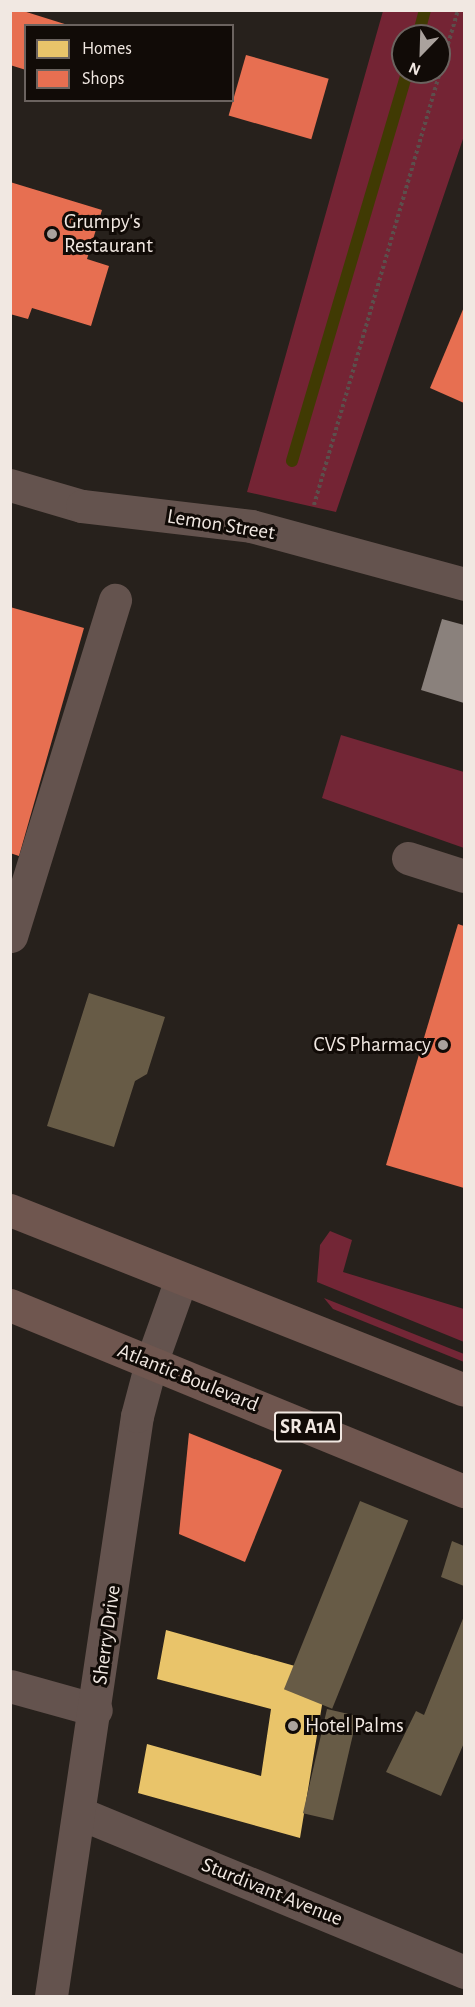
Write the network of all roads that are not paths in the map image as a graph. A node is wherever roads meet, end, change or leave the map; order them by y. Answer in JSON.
{"nodes":[{"id":1,"x":10,"y":485,"type":"edge"},
{"id":2,"x":465,"y":584,"type":"edge"},
{"id":3,"x":115,"y":600,"type":"dead end"},
{"id":4,"x":408,"y":858,"type":"dead end"},
{"id":5,"x":465,"y":876,"type":"edge"},
{"id":6,"x":11,"y":936,"type":"edge"},
{"id":7,"x":10,"y":1210,"type":"edge"},
{"id":8,"x":181,"y":1279,"type":"junction"},
{"id":9,"x":10,"y":1305,"type":"edge"},
{"id":10,"x":151,"y":1363,"type":"junction"},
{"id":11,"x":465,"y":1390,"type":"edge"},
{"id":12,"x":465,"y":1491,"type":"edge"},
{"id":13,"x":10,"y":1686,"type":"edge"},
{"id":14,"x":96,"y":1710,"type":"junction"},
{"id":15,"x":79,"y":1814,"type":"junction"},
{"id":16,"x":465,"y":1972,"type":"edge"},
{"id":17,"x":51,"y":1996,"type":"edge"}],
"edges":[{"from":1,"to":2,"type":"street","name":"Lemon Street"},
{"from":3,"to":6,"type":"street"},
{"from":4,"to":5,"type":"street"},
{"from":7,"to":8,"type":"highway"},
{"from":8,"to":10,"type":"street","name":"Sherry Drive"},
{"from":8,"to":11,"type":"highway"},
{"from":9,"to":10,"type":"highway","name":"Atlantic Boulevard","number":"SR A1A"},
{"from":10,"to":12,"type":"highway","name":"Atlantic Boulevard","number":"SR A1A"},
{"from":10,"to":14,"type":"street","name":"Sherry Drive"},
{"from":13,"to":14,"type":"street"},
{"from":14,"to":15,"type":"street","name":"Sherry Drive"},
{"from":15,"to":16,"type":"street","name":"Sturdivant Avenue"},
{"from":15,"to":17,"type":"street","name":"Sherry Drive"}]}
